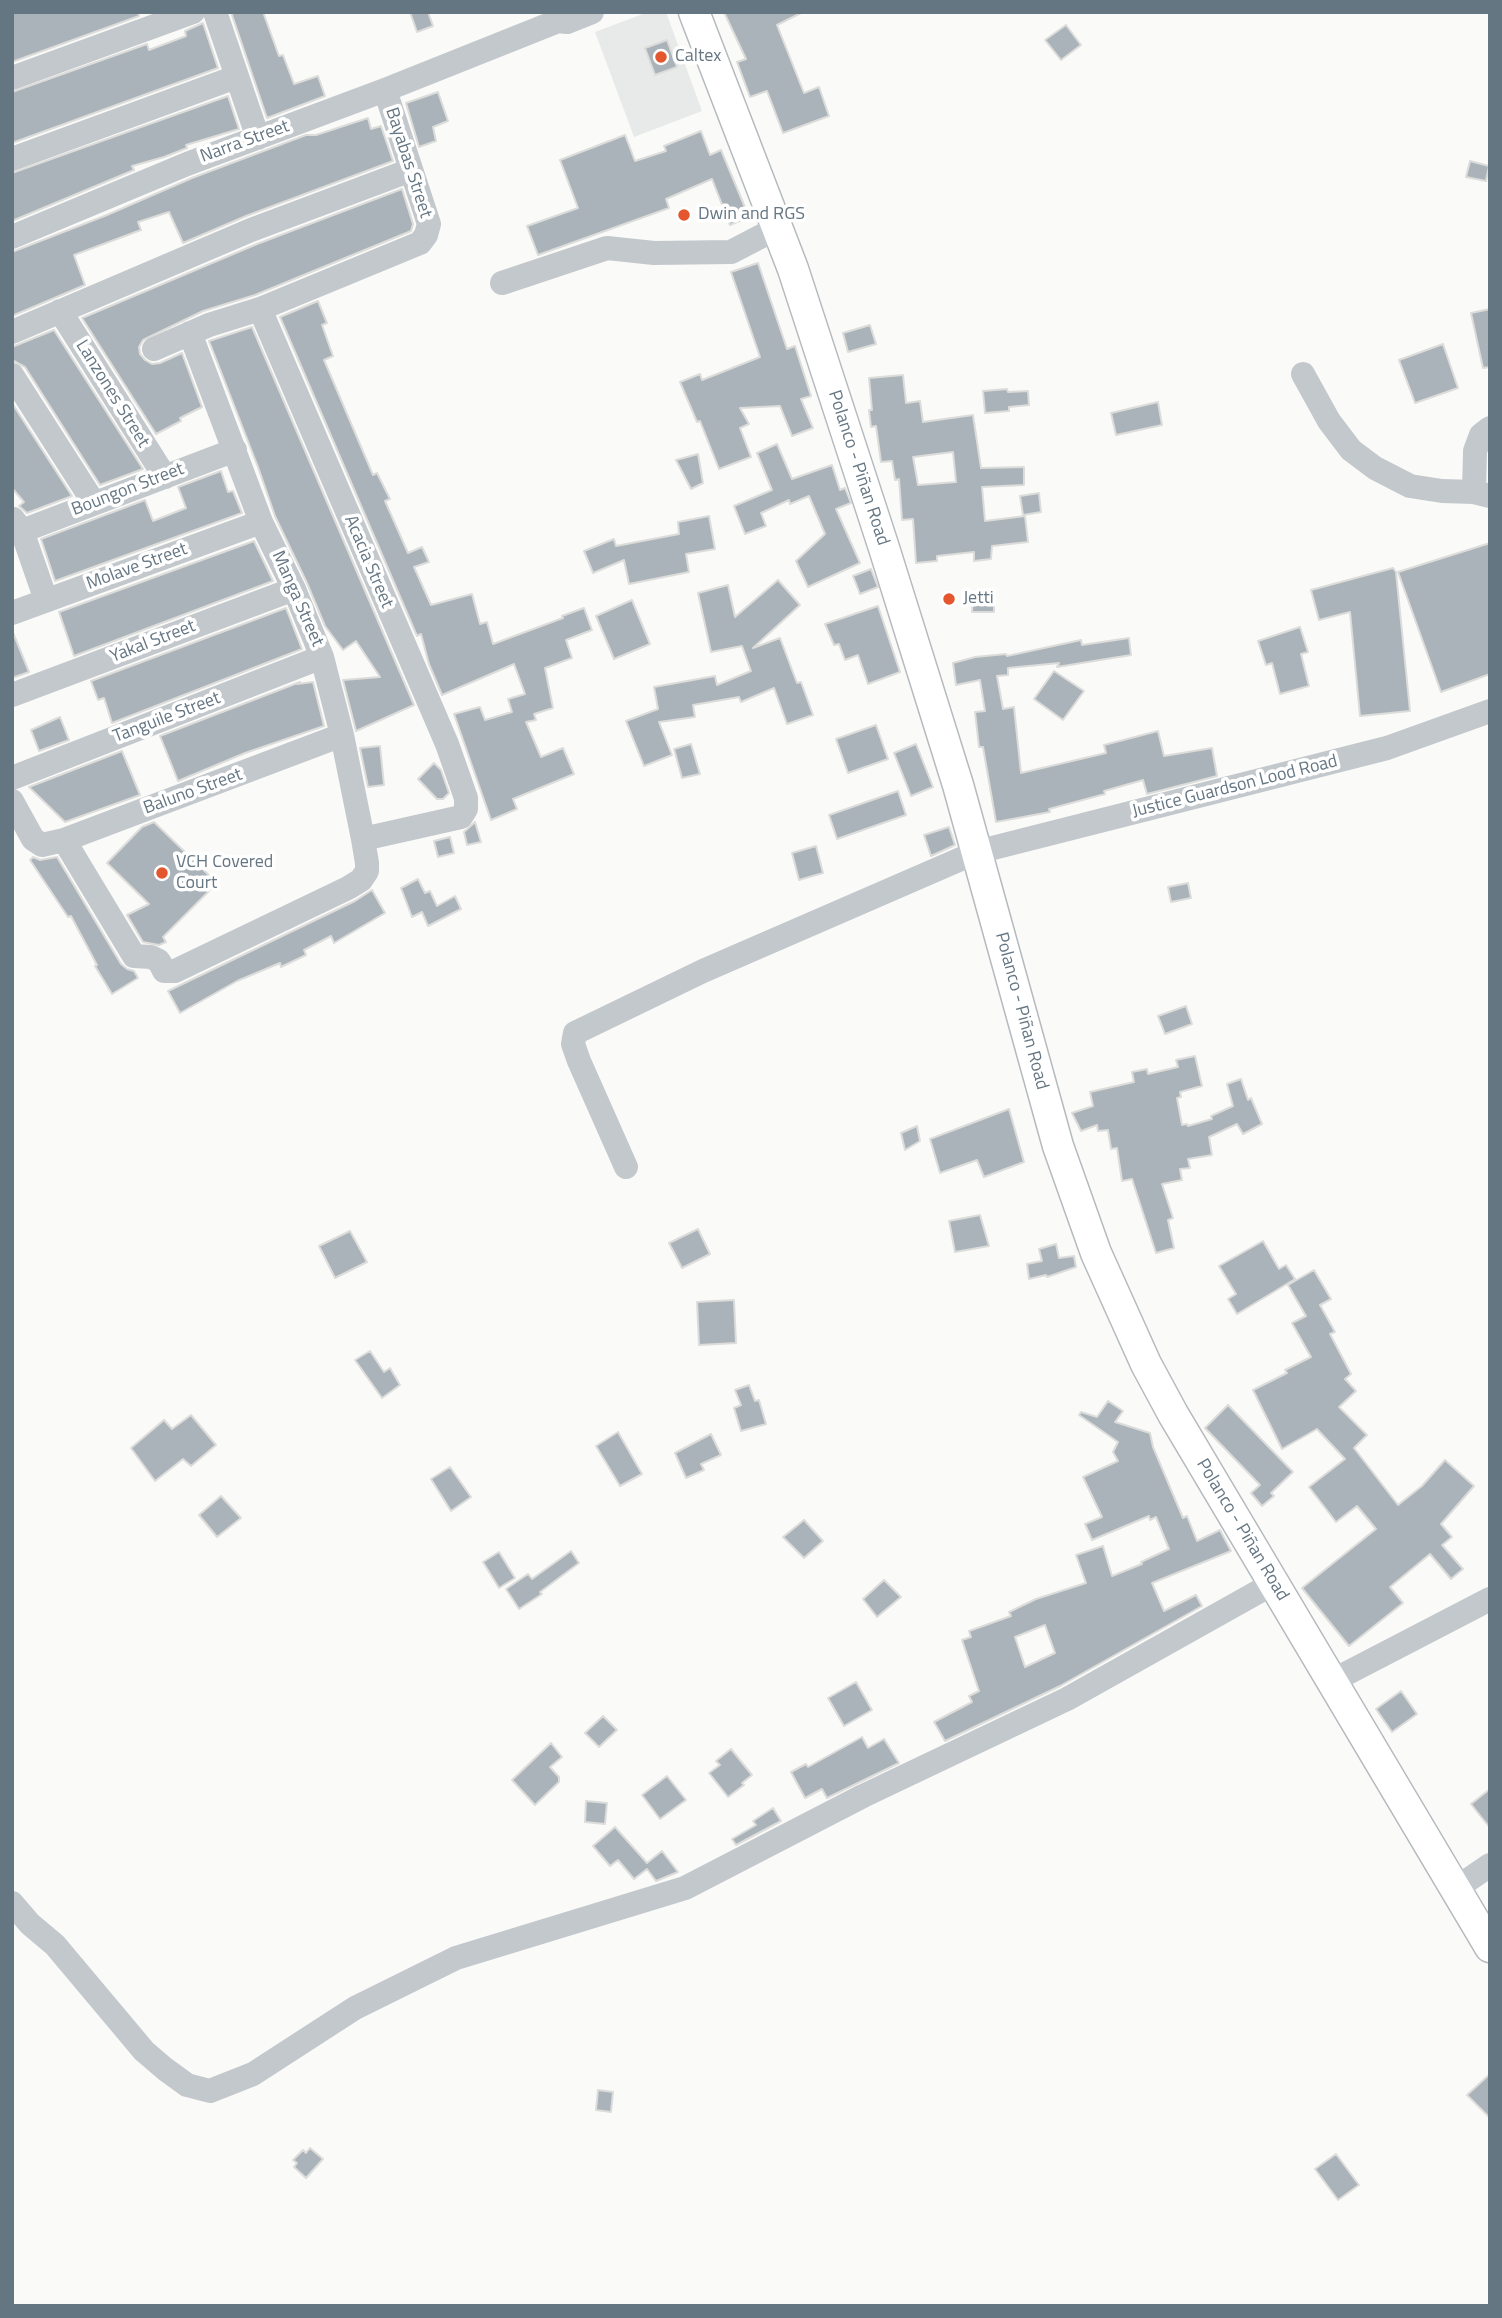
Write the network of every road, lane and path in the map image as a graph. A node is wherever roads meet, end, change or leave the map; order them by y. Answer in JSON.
{"nodes":[{"id":1,"x":193,"y":12,"type":"edge"},
{"id":2,"x":215,"y":12,"type":"edge"},
{"id":3,"x":592,"y":12,"type":"edge"},
{"id":4,"x":694,"y":12,"type":"edge"},
{"id":5,"x":236,"y":77,"type":"junction"},
{"id":6,"x":12,"y":78,"type":"edge"},
{"id":7,"x":385,"y":90,"type":"junction"},
{"id":8,"x":258,"y":138,"type":"junction"},
{"id":9,"x":12,"y":159,"type":"edge"},
{"id":10,"x":411,"y":170,"type":"junction"},
{"id":11,"x":777,"y":228,"type":"junction"},
{"id":12,"x":12,"y":237,"type":"edge"},
{"id":13,"x":502,"y":283,"type":"dead end"},
{"id":14,"x":260,"y":309,"type":"junction"},
{"id":15,"x":60,"y":311,"type":"junction"},
{"id":16,"x":12,"y":332,"type":"edge"},
{"id":17,"x":190,"y":333,"type":"junction"},
{"id":18,"x":154,"y":349,"type":"dead end"},
{"id":19,"x":1303,"y":374,"type":"dead end"},
{"id":20,"x":12,"y":375,"type":"edge"},
{"id":21,"x":1490,"y":428,"type":"edge"},
{"id":22,"x":235,"y":450,"type":"junction"},
{"id":23,"x":165,"y":477,"type":"junction"},
{"id":24,"x":1482,"y":494,"type":"edge"},
{"id":25,"x":94,"y":503,"type":"junction"},
{"id":26,"x":261,"y":522,"type":"junction"},
{"id":27,"x":17,"y":524,"type":"edge"},
{"id":28,"x":294,"y":589,"type":"junction"},
{"id":29,"x":46,"y":600,"type":"junction"},
{"id":30,"x":12,"y":613,"type":"edge"},
{"id":31,"x":322,"y":657,"type":"junction"},
{"id":32,"x":12,"y":695,"type":"edge"},
{"id":33,"x":1490,"y":711,"type":"edge"},
{"id":34,"x":342,"y":735,"type":"junction"},
{"id":35,"x":12,"y":778,"type":"edge"},
{"id":36,"x":12,"y":802,"type":"edge"},
{"id":37,"x":363,"y":839,"type":"junction"},
{"id":38,"x":53,"y":843,"type":"junction"},
{"id":39,"x":977,"y":852,"type":"junction"},
{"id":40,"x":626,"y":1167,"type":"dead end"},
{"id":41,"x":1274,"y":1583,"type":"junction"},
{"id":42,"x":1490,"y":1599,"type":"edge"},
{"id":43,"x":1332,"y":1681,"type":"junction"},
{"id":44,"x":1490,"y":1866,"type":"edge"},
{"id":45,"x":1455,"y":1889,"type":"junction"},
{"id":46,"x":12,"y":1903,"type":"edge"},
{"id":47,"x":1490,"y":1947,"type":"edge"}],
"edges":[{"from":1,"to":6,"type":"street"},
{"from":2,"to":5,"type":"street"},
{"from":3,"to":7,"type":"street","name":"Narra Street"},
{"from":4,"to":11,"type":"main road","name":"Polanco - Piñan Road"},
{"from":5,"to":8,"type":"street"},
{"from":5,"to":9,"type":"street"},
{"from":7,"to":8,"type":"street","name":"Narra Street"},
{"from":7,"to":10,"type":"street","name":"Bayabas Street"},
{"from":8,"to":12,"type":"street","name":"Narra Street"},
{"from":10,"to":14,"type":"street","name":"Bayabas Street"},
{"from":10,"to":15,"type":"street"},
{"from":11,"to":13,"type":"street"},
{"from":11,"to":39,"type":"main road","name":"Polanco - Piñan Road"},
{"from":14,"to":17,"type":"street"},
{"from":14,"to":37,"type":"street","name":"Acacia Street"},
{"from":15,"to":16,"type":"street"},
{"from":15,"to":23,"type":"street","name":"Lanzones Street"},
{"from":17,"to":18,"type":"street"},
{"from":17,"to":22,"type":"street","name":"Manga Street"},
{"from":19,"to":24,"type":"street"},
{"from":20,"to":25,"type":"street"},
{"from":21,"to":24,"type":"street"},
{"from":22,"to":23,"type":"street","name":"Boungon Street"},
{"from":22,"to":26,"type":"street","name":"Manga Street"},
{"from":23,"to":25,"type":"street","name":"Boungon Street"},
{"from":25,"to":27,"type":"street","name":"Boungon Street"},
{"from":26,"to":28,"type":"street","name":"Manga Street"},
{"from":26,"to":29,"type":"street","name":"Molave Street"},
{"from":27,"to":29,"type":"street"},
{"from":28,"to":31,"type":"street","name":"Manga Street"},
{"from":28,"to":32,"type":"street","name":"Yakal Street"},
{"from":29,"to":30,"type":"street","name":"Molave Street"},
{"from":31,"to":34,"type":"street","name":"Manga Street"},
{"from":31,"to":35,"type":"street","name":"Tanguile Street"},
{"from":33,"to":39,"type":"street","name":"Justice Guardson Lood Road"},
{"from":34,"to":37,"type":"street","name":"Manga Street"},
{"from":34,"to":38,"type":"street","name":"Baluno Street"},
{"from":36,"to":38,"type":"street"},
{"from":37,"to":38,"type":"street","name":"Manga Street"},
{"from":39,"to":40,"type":"street","name":"Justice Guardson Lood Road"},
{"from":39,"to":41,"type":"main road","name":"Polanco - Piñan Road"},
{"from":41,"to":43,"type":"main road","name":"Polanco - Piñan Road"},
{"from":41,"to":46,"type":"street"},
{"from":42,"to":43,"type":"street"},
{"from":43,"to":45,"type":"main road","name":"Polanco - Piñan Road"},
{"from":44,"to":45,"type":"street"},
{"from":45,"to":47,"type":"main road","name":"Polanco - Piñan Road"}]}
